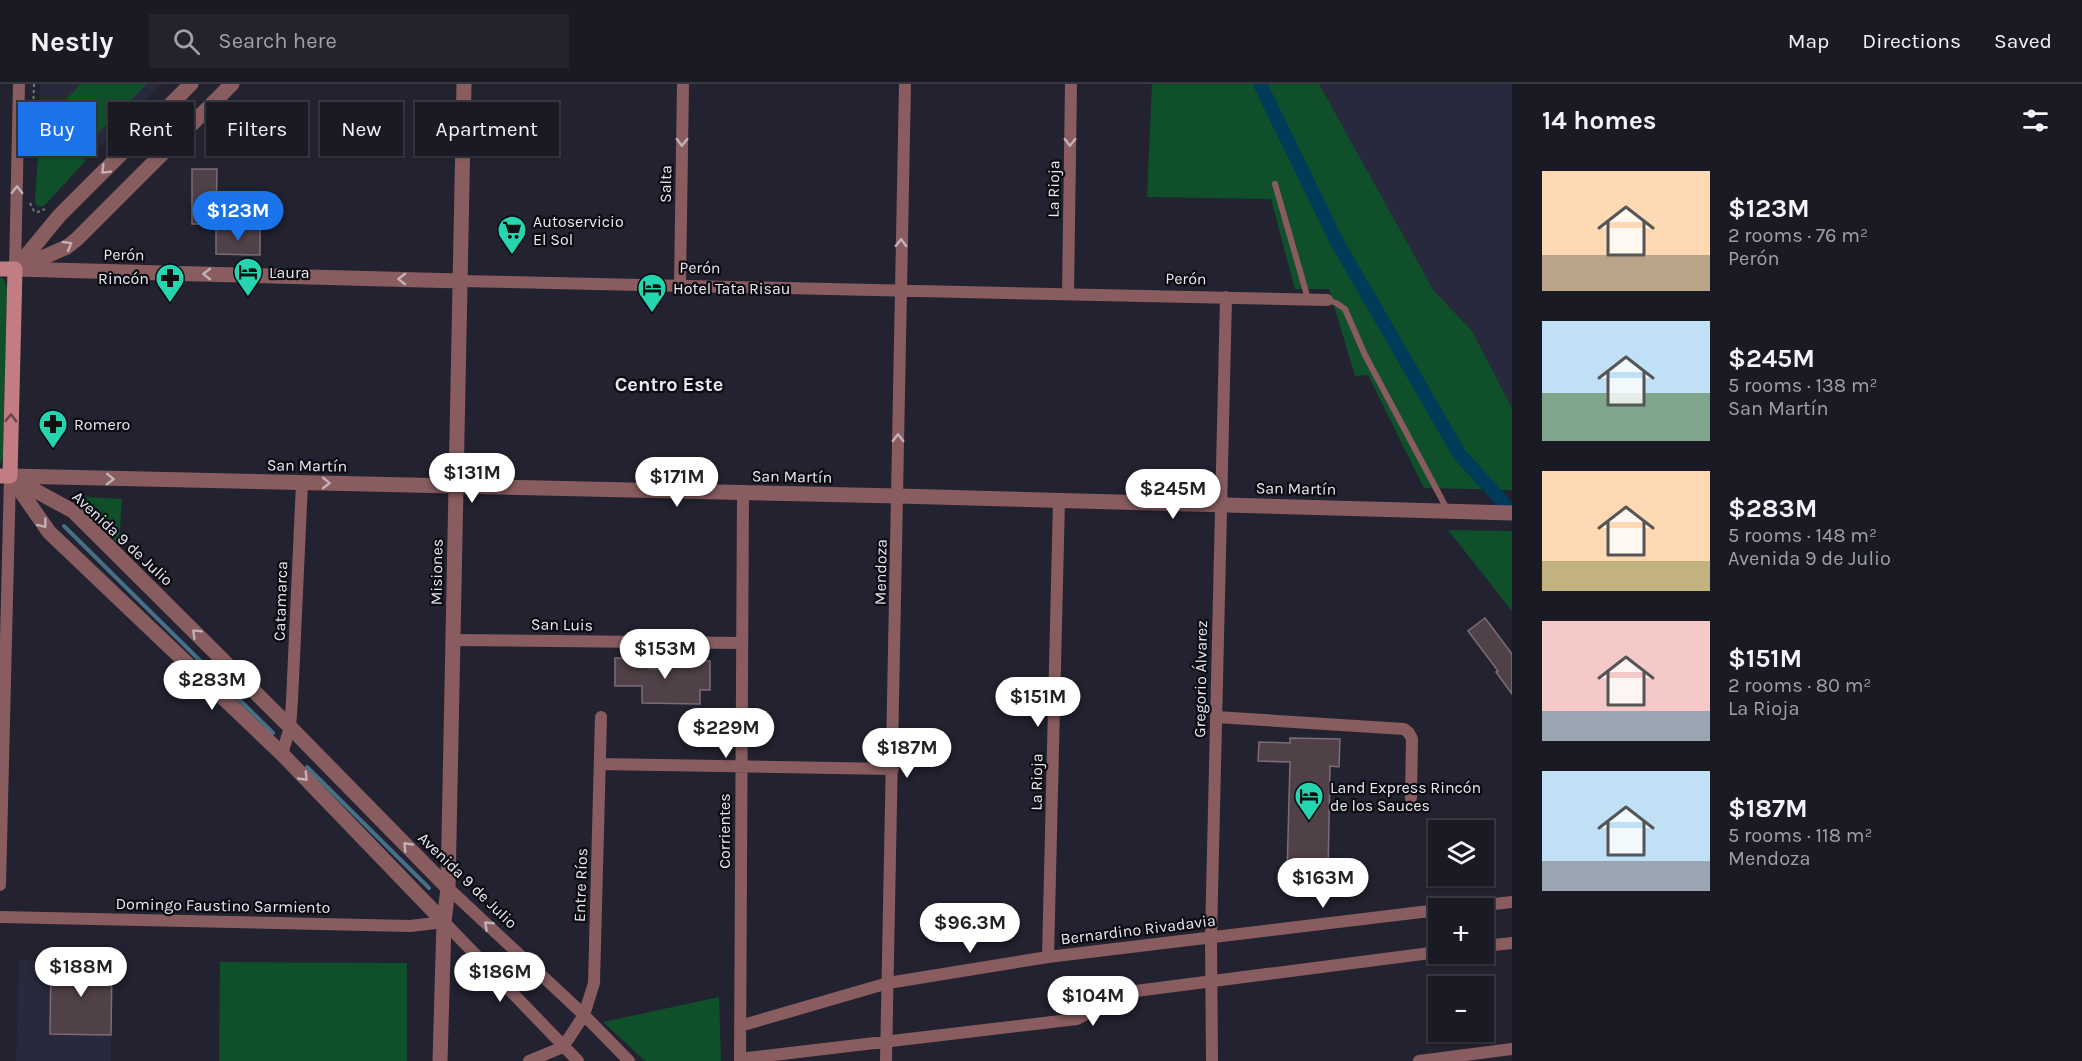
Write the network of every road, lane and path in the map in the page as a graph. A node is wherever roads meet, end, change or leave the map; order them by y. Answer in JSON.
{"nodes":[{"id":1,"x":20,"y":84,"type":"edge"},
{"id":2,"x":34,"y":84,"type":"edge"},
{"id":3,"x":191,"y":84,"type":"edge"},
{"id":4,"x":232,"y":84,"type":"edge"},
{"id":5,"x":464,"y":84,"type":"edge"},
{"id":6,"x":683,"y":84,"type":"edge"},
{"id":7,"x":905,"y":84,"type":"edge"},
{"id":8,"x":1071,"y":84,"type":"edge"},
{"id":9,"x":33,"y":102,"type":"edge"},
{"id":10,"x":1275,"y":184,"type":"dead end"},
{"id":11,"x":30,"y":198,"type":"dead end"},
{"id":12,"x":45,"y":209,"type":"dead end"},
{"id":13,"x":8,"y":269,"type":"edge"},
{"id":14,"x":460,"y":280,"type":"junction"},
{"id":15,"x":680,"y":285,"type":"junction"},
{"id":16,"x":900,"y":290,"type":"junction"},
{"id":17,"x":1068,"y":294,"type":"junction"},
{"id":18,"x":1226,"y":297,"type":"junction"},
{"id":19,"x":1308,"y":299,"type":"junction"},
{"id":20,"x":1326,"y":300,"type":"joint"},
{"id":21,"x":5,"y":476,"type":"edge"},
{"id":22,"x":302,"y":483,"type":"junction"},
{"id":23,"x":456,"y":486,"type":"junction"},
{"id":24,"x":743,"y":493,"type":"junction"},
{"id":25,"x":898,"y":496,"type":"junction"},
{"id":26,"x":1059,"y":500,"type":"junction"},
{"id":27,"x":1221,"y":504,"type":"junction"},
{"id":28,"x":1448,"y":510,"type":"junction"},
{"id":29,"x":1512,"y":513,"type":"edge"},
{"id":30,"x":453,"y":640,"type":"junction"},
{"id":31,"x":742,"y":643,"type":"junction"},
{"id":32,"x":602,"y":717,"type":"dead end"},
{"id":33,"x":1216,"y":717,"type":"junction"},
{"id":34,"x":290,"y":727,"type":"junction"},
{"id":35,"x":282,"y":754,"type":"junction"},
{"id":36,"x":600,"y":764,"type":"junction"},
{"id":37,"x":741,"y":767,"type":"junction"},
{"id":38,"x":892,"y":769,"type":"junction"},
{"id":39,"x":1411,"y":798,"type":"dead end"},
{"id":40,"x":0,"y":885,"type":"edge"},
{"id":41,"x":448,"y":888,"type":"junction"},
{"id":42,"x":1512,"y":902,"type":"edge"},
{"id":43,"x":1494,"y":904,"type":"edge"},
{"id":44,"x":1428,"y":911,"type":"edge"},
{"id":45,"x":0,"y":917,"type":"edge"},
{"id":46,"x":444,"y":922,"type":"junction"},
{"id":47,"x":1211,"y":937,"type":"junction"},
{"id":48,"x":1512,"y":943,"type":"edge"},
{"id":49,"x":1494,"y":945,"type":"edge"},
{"id":50,"x":1428,"y":953,"type":"edge"},
{"id":51,"x":1048,"y":957,"type":"junction"},
{"id":52,"x":1211,"y":981,"type":"junction"},
{"id":53,"x":888,"y":983,"type":"junction"},
{"id":54,"x":584,"y":1015,"type":"junction"},
{"id":55,"x":740,"y":1026,"type":"junction"},
{"id":56,"x":887,"y":1041,"type":"junction"},
{"id":57,"x":563,"y":1047,"type":"junction"},
{"id":58,"x":1512,"y":1049,"type":"edge"},
{"id":59,"x":740,"y":1060,"type":"edge"},
{"id":60,"x":440,"y":1061,"type":"edge"},
{"id":61,"x":529,"y":1061,"type":"edge"},
{"id":62,"x":578,"y":1061,"type":"edge"},
{"id":63,"x":629,"y":1061,"type":"edge"},
{"id":64,"x":886,"y":1061,"type":"edge"},
{"id":65,"x":1212,"y":1061,"type":"edge"},
{"id":66,"x":1419,"y":1061,"type":"edge"}],
"edges":[{"from":13,"to":1,"type":"street","one_way":true},
{"from":2,"to":9,"type":"path"},
{"from":3,"to":13,"type":"street","one_way":true},
{"from":13,"to":4,"type":"street","one_way":true},
{"from":5,"to":14,"type":"street","name":"Misiones"},
{"from":6,"to":15,"type":"street","name":"Salta","one_way":true},
{"from":16,"to":7,"type":"street","name":"Mendoza","one_way":true},
{"from":8,"to":17,"type":"street","name":"La Rioja","one_way":true},
{"from":10,"to":19,"type":"lane"},
{"from":11,"to":12,"type":"path"},
{"from":14,"to":13,"type":"street","name":"Perón","one_way":true},
{"from":21,"to":13,"type":"main road","one_way":true},
{"from":14,"to":15,"type":"street","name":"Perón"},
{"from":14,"to":23,"type":"street","name":"Misiones"},
{"from":15,"to":16,"type":"street","name":"Perón"},
{"from":16,"to":17,"type":"street","name":"Perón"},
{"from":25,"to":16,"type":"street","name":"Mendoza","one_way":true},
{"from":17,"to":18,"type":"street","name":"Perón"},
{"from":18,"to":19,"type":"street","name":"Perón"},
{"from":18,"to":27,"type":"street","name":"Gregorio Álvarez"},
{"from":19,"to":20,"type":"street","name":"Perón"},
{"from":20,"to":28,"type":"lane"},
{"from":21,"to":22,"type":"street","name":"San Martín","one_way":true},
{"from":34,"to":21,"type":"street","name":"Avenida 9 de Julio","one_way":true},
{"from":21,"to":35,"type":"street","one_way":true},
{"from":21,"to":40,"type":"street"},
{"from":22,"to":23,"type":"street","name":"San Martín","one_way":true},
{"from":22,"to":34,"type":"street","name":"Catamarca"},
{"from":23,"to":24,"type":"street","name":"San Martín"},
{"from":23,"to":30,"type":"street","name":"Misiones"},
{"from":24,"to":25,"type":"street","name":"San Martín"},
{"from":24,"to":31,"type":"street","name":"Corrientes"},
{"from":25,"to":26,"type":"street","name":"San Martín"},
{"from":25,"to":38,"type":"street","name":"Mendoza"},
{"from":26,"to":27,"type":"street","name":"San Martín"},
{"from":26,"to":51,"type":"street","name":"La Rioja"},
{"from":27,"to":28,"type":"street","name":"San Martín"},
{"from":27,"to":33,"type":"street","name":"Gregorio Álvarez"},
{"from":28,"to":29,"type":"street","name":"San Martín"},
{"from":30,"to":31,"type":"street","name":"San Luis"},
{"from":30,"to":41,"type":"street","name":"Misiones"},
{"from":31,"to":37,"type":"street","name":"Corrientes"},
{"from":32,"to":36,"type":"street","name":"Entre Ríos"},
{"from":33,"to":39,"type":"street"},
{"from":33,"to":47,"type":"street","name":"Gregorio Álvarez"},
{"from":34,"to":35,"type":"street","name":"Catamarca"},
{"from":41,"to":34,"type":"street","name":"Avenida 9 de Julio","one_way":true},
{"from":35,"to":46,"type":"street","one_way":true},
{"from":36,"to":37,"type":"street"},
{"from":36,"to":54,"type":"street","name":"Entre Ríos"},
{"from":37,"to":38,"type":"street"},
{"from":37,"to":55,"type":"street","name":"Corrientes"},
{"from":38,"to":53,"type":"street","name":"Mendoza"},
{"from":41,"to":46,"type":"street","name":"Misiones"},
{"from":54,"to":41,"type":"street","name":"Avenida 9 de Julio","one_way":true},
{"from":42,"to":43,"type":"street"},
{"from":44,"to":47,"type":"street","name":"Bernardino Rivadavia"},
{"from":45,"to":46,"type":"street","name":"Domingo Faustino Sarmiento"},
{"from":46,"to":57,"type":"street"},
{"from":46,"to":60,"type":"street","name":"Misiones"},
{"from":47,"to":51,"type":"street","name":"Bernardino Rivadavia"},
{"from":47,"to":52,"type":"street","name":"Gregorio Álvarez"},
{"from":48,"to":49,"type":"street"},
{"from":50,"to":52,"type":"street"},
{"from":51,"to":53,"type":"street","name":"Bernardino Rivadavia"},
{"from":52,"to":56,"type":"street"},
{"from":52,"to":65,"type":"street","name":"Gregorio Álvarez"},
{"from":53,"to":55,"type":"street","name":"Bernardino Rivadavia"},
{"from":53,"to":56,"type":"street","name":"Mendoza"},
{"from":54,"to":57,"type":"street","name":"Entre Ríos"},
{"from":54,"to":63,"type":"street","name":"Avenida 9 de Julio"},
{"from":55,"to":59,"type":"street","name":"Corrientes"},
{"from":56,"to":59,"type":"street"},
{"from":56,"to":64,"type":"street","name":"Mendoza"},
{"from":57,"to":61,"type":"street"},
{"from":57,"to":62,"type":"street"},
{"from":58,"to":66,"type":"street"}]}
